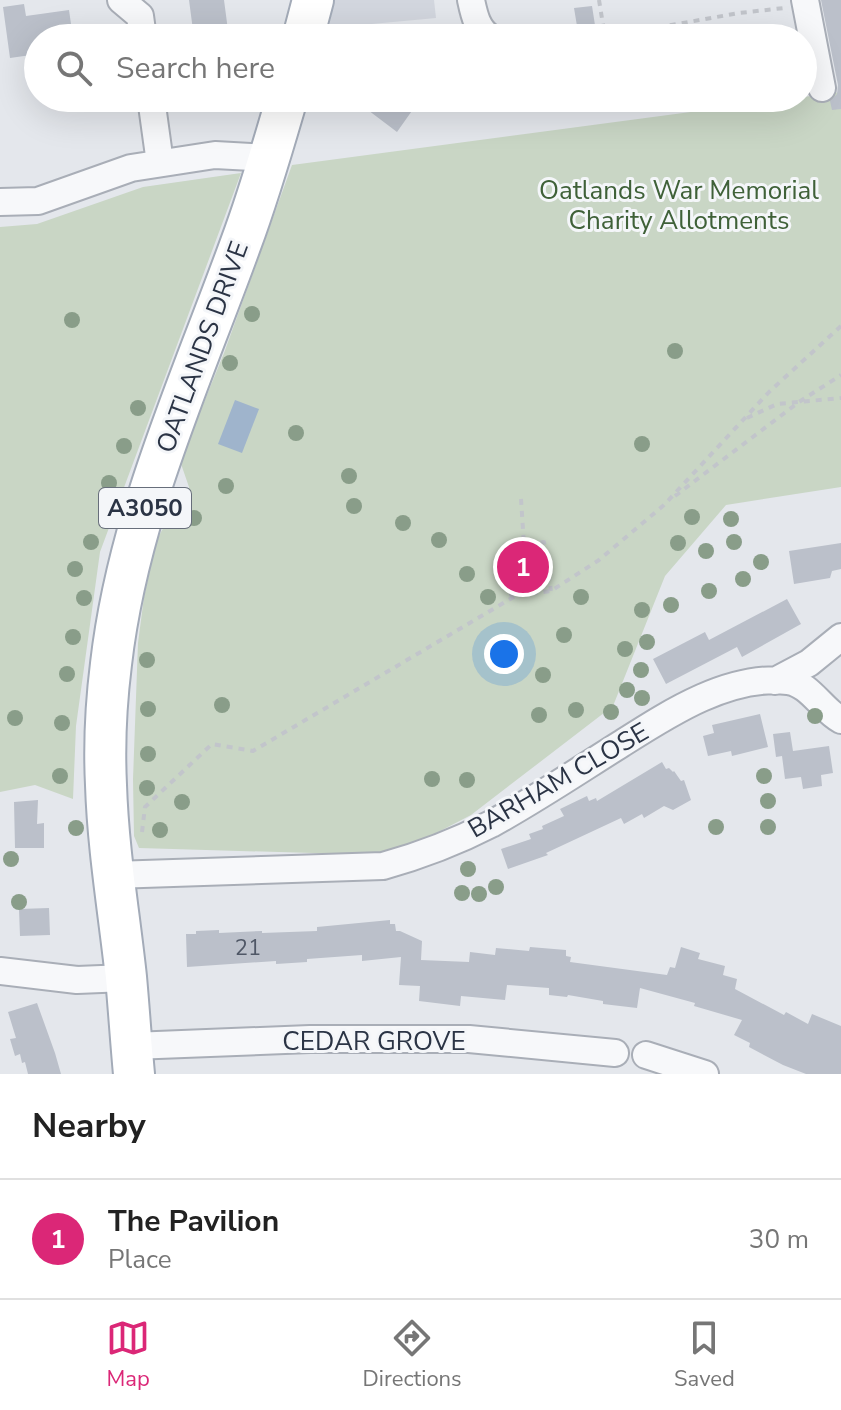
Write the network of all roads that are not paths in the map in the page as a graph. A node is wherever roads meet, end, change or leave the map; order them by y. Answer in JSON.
{"nodes":[{"id":1,"x":313,"y":0,"type":"edge"},
{"id":2,"x":471,"y":0,"type":"edge"},
{"id":3,"x":805,"y":3,"type":"edge"},
{"id":4,"x":307,"y":24,"type":"edge"},
{"id":5,"x":478,"y":24,"type":"edge"},
{"id":6,"x":809,"y":24,"type":"edge"},
{"id":7,"x":817,"y":63,"type":"edge"},
{"id":8,"x":822,"y":88,"type":"dead end"},
{"id":9,"x":153,"y":112,"type":"edge"},
{"id":10,"x":283,"y":112,"type":"edge"},
{"id":11,"x":270,"y":158,"type":"junction"},
{"id":12,"x":160,"y":163,"type":"junction"},
{"id":13,"x":0,"y":202,"type":"edge"},
{"id":14,"x":841,"y":637,"type":"edge"},
{"id":15,"x":775,"y":681,"type":"junction"},
{"id":16,"x":841,"y":720,"type":"edge"},
{"id":17,"x":125,"y":874,"type":"junction"},
{"id":18,"x":0,"y":971,"type":"edge"},
{"id":19,"x":126,"y":978,"type":"junction"},
{"id":20,"x":615,"y":1053,"type":"dead end"},
{"id":21,"x":646,"y":1055,"type":"dead end"},
{"id":22,"x":133,"y":1060,"type":"edge"},
{"id":23,"x":705,"y":1074,"type":"edge"}],
"edges":[{"from":1,"to":4,"type":"main road"},
{"from":2,"to":5,"type":"street"},
{"from":3,"to":6,"type":"street"},
{"from":7,"to":8,"type":"street"},
{"from":9,"to":12,"type":"street"},
{"from":10,"to":11,"type":"main road","name":"OATLANDS DRIVE","number":"A3050"},
{"from":11,"to":12,"type":"street"},
{"from":11,"to":17,"type":"main road","name":"OATLANDS DRIVE","number":"A3050"},
{"from":12,"to":13,"type":"street"},
{"from":14,"to":15,"type":"street"},
{"from":15,"to":16,"type":"street","name":"BARHAM CLOSE"},
{"from":15,"to":17,"type":"street","name":"BARHAM CLOSE"},
{"from":17,"to":19,"type":"main road","name":"OATLANDS DRIVE","number":"A3050"},
{"from":18,"to":19,"type":"street"},
{"from":19,"to":22,"type":"main road","name":"OATLANDS DRIVE","number":"A3050"},
{"from":20,"to":22,"type":"street","name":"CEDAR GROVE"},
{"from":21,"to":23,"type":"street"}]}
